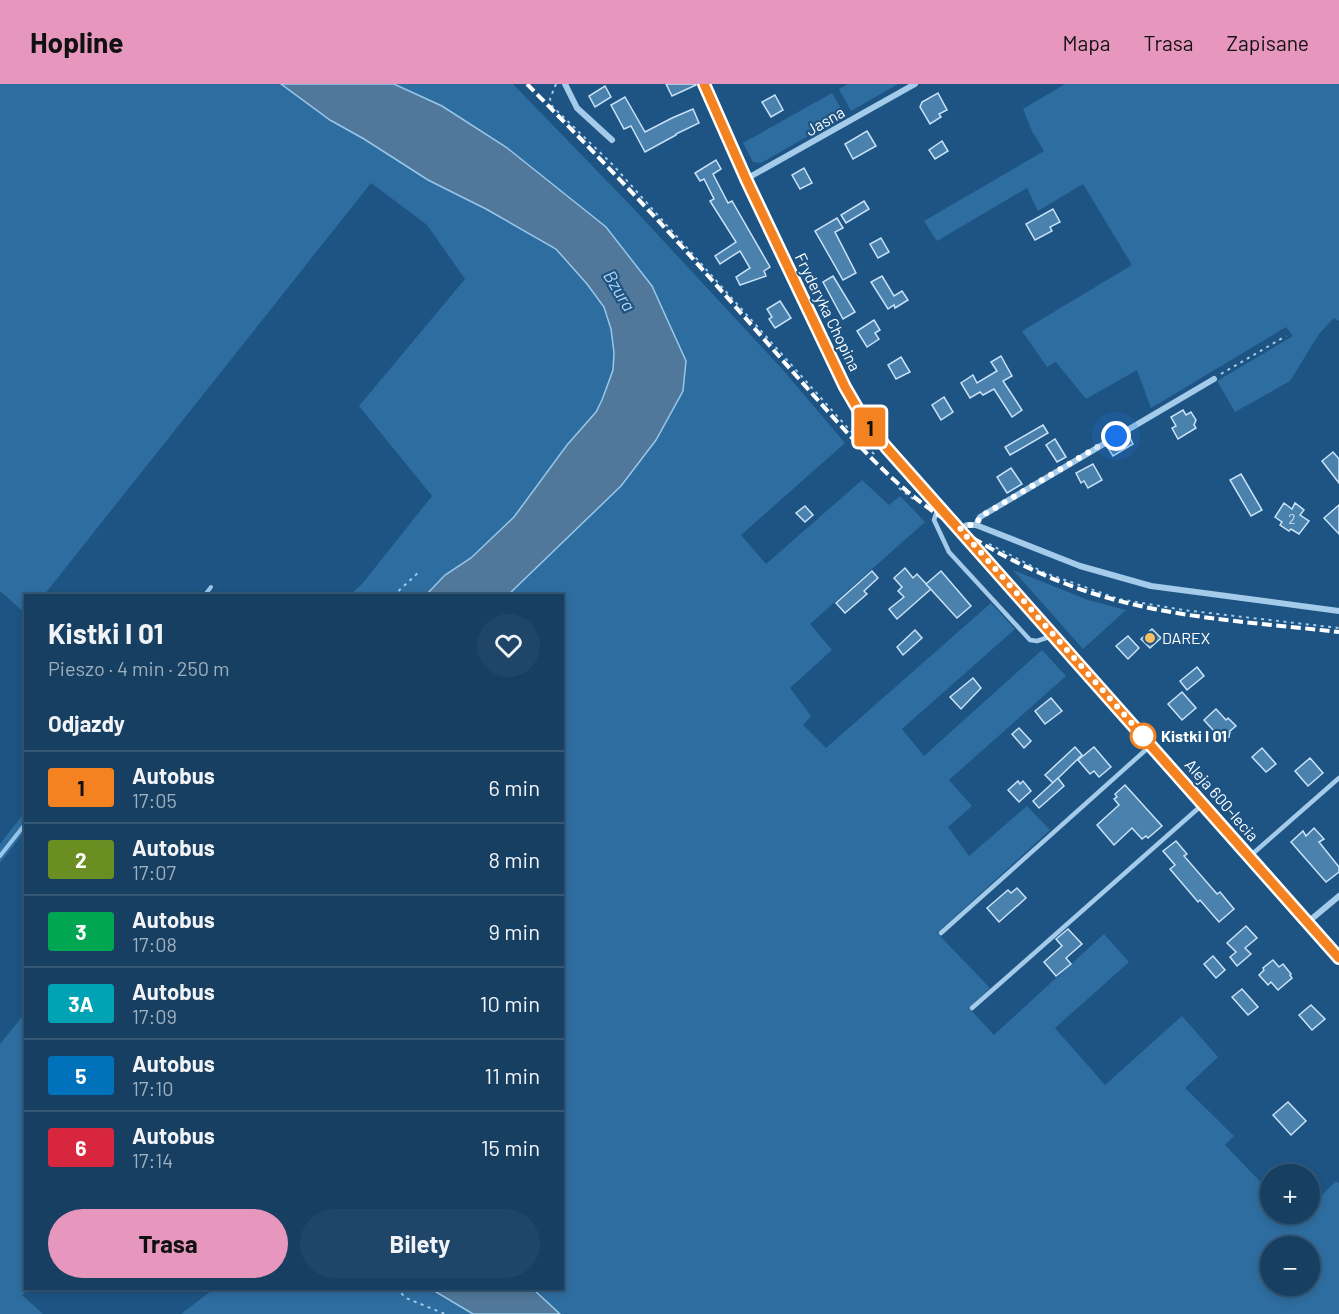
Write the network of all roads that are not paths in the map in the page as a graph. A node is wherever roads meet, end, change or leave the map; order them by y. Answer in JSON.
{"nodes":[{"id":1,"x":565,"y":84,"type":"edge"},
{"id":2,"x":704,"y":84,"type":"edge"},
{"id":3,"x":915,"y":84,"type":"edge"},
{"id":4,"x":612,"y":140,"type":"dead end"},
{"id":5,"x":746,"y":179,"type":"junction"},
{"id":6,"x":1214,"y":379,"type":"road end"},
{"id":7,"x":939,"y":506,"type":"junction"},
{"id":8,"x":976,"y":525,"type":"junction"},
{"id":9,"x":960,"y":529,"type":"junction"},
{"id":10,"x":1339,"y":611,"type":"edge"},
{"id":11,"x":1054,"y":636,"type":"junction"},
{"id":12,"x":1152,"y":745,"type":"junction"},
{"id":13,"x":1339,"y":778,"type":"edge"},
{"id":14,"x":1203,"y":804,"type":"junction"},
{"id":15,"x":1249,"y":857,"type":"junction"},
{"id":16,"x":1339,"y":896,"type":"edge"},
{"id":17,"x":1307,"y":923,"type":"junction"},
{"id":18,"x":941,"y":933,"type":"dead end"},
{"id":19,"x":1339,"y":958,"type":"edge"},
{"id":20,"x":972,"y":1008,"type":"dead end"}],
"edges":[{"from":1,"to":4,"type":"street"},
{"from":2,"to":5,"type":"main road","name":"Fryderyka Chopina"},
{"from":3,"to":5,"type":"street","name":"Jasna"},
{"from":5,"to":7,"type":"main road","name":"Fryderyka Chopina"},
{"from":6,"to":8,"type":"street"},
{"from":7,"to":9,"type":"main road","name":"Fryderyka Chopina"},
{"from":7,"to":11,"type":"lane"},
{"from":8,"to":9,"type":"street"},
{"from":8,"to":10,"type":"street"},
{"from":9,"to":11,"type":"main road","name":"Aleja 600-lecia"},
{"from":11,"to":12,"type":"main road","name":"Aleja 600-lecia"},
{"from":12,"to":14,"type":"main road","name":"Aleja 600-lecia"},
{"from":12,"to":18,"type":"lane"},
{"from":13,"to":15,"type":"lane"},
{"from":14,"to":15,"type":"main road","name":"Aleja 600-lecia"},
{"from":14,"to":20,"type":"lane"},
{"from":15,"to":17,"type":"main road","name":"Aleja 600-lecia"},
{"from":16,"to":17,"type":"street"},
{"from":17,"to":19,"type":"main road","name":"Aleja 600-lecia"}]}
